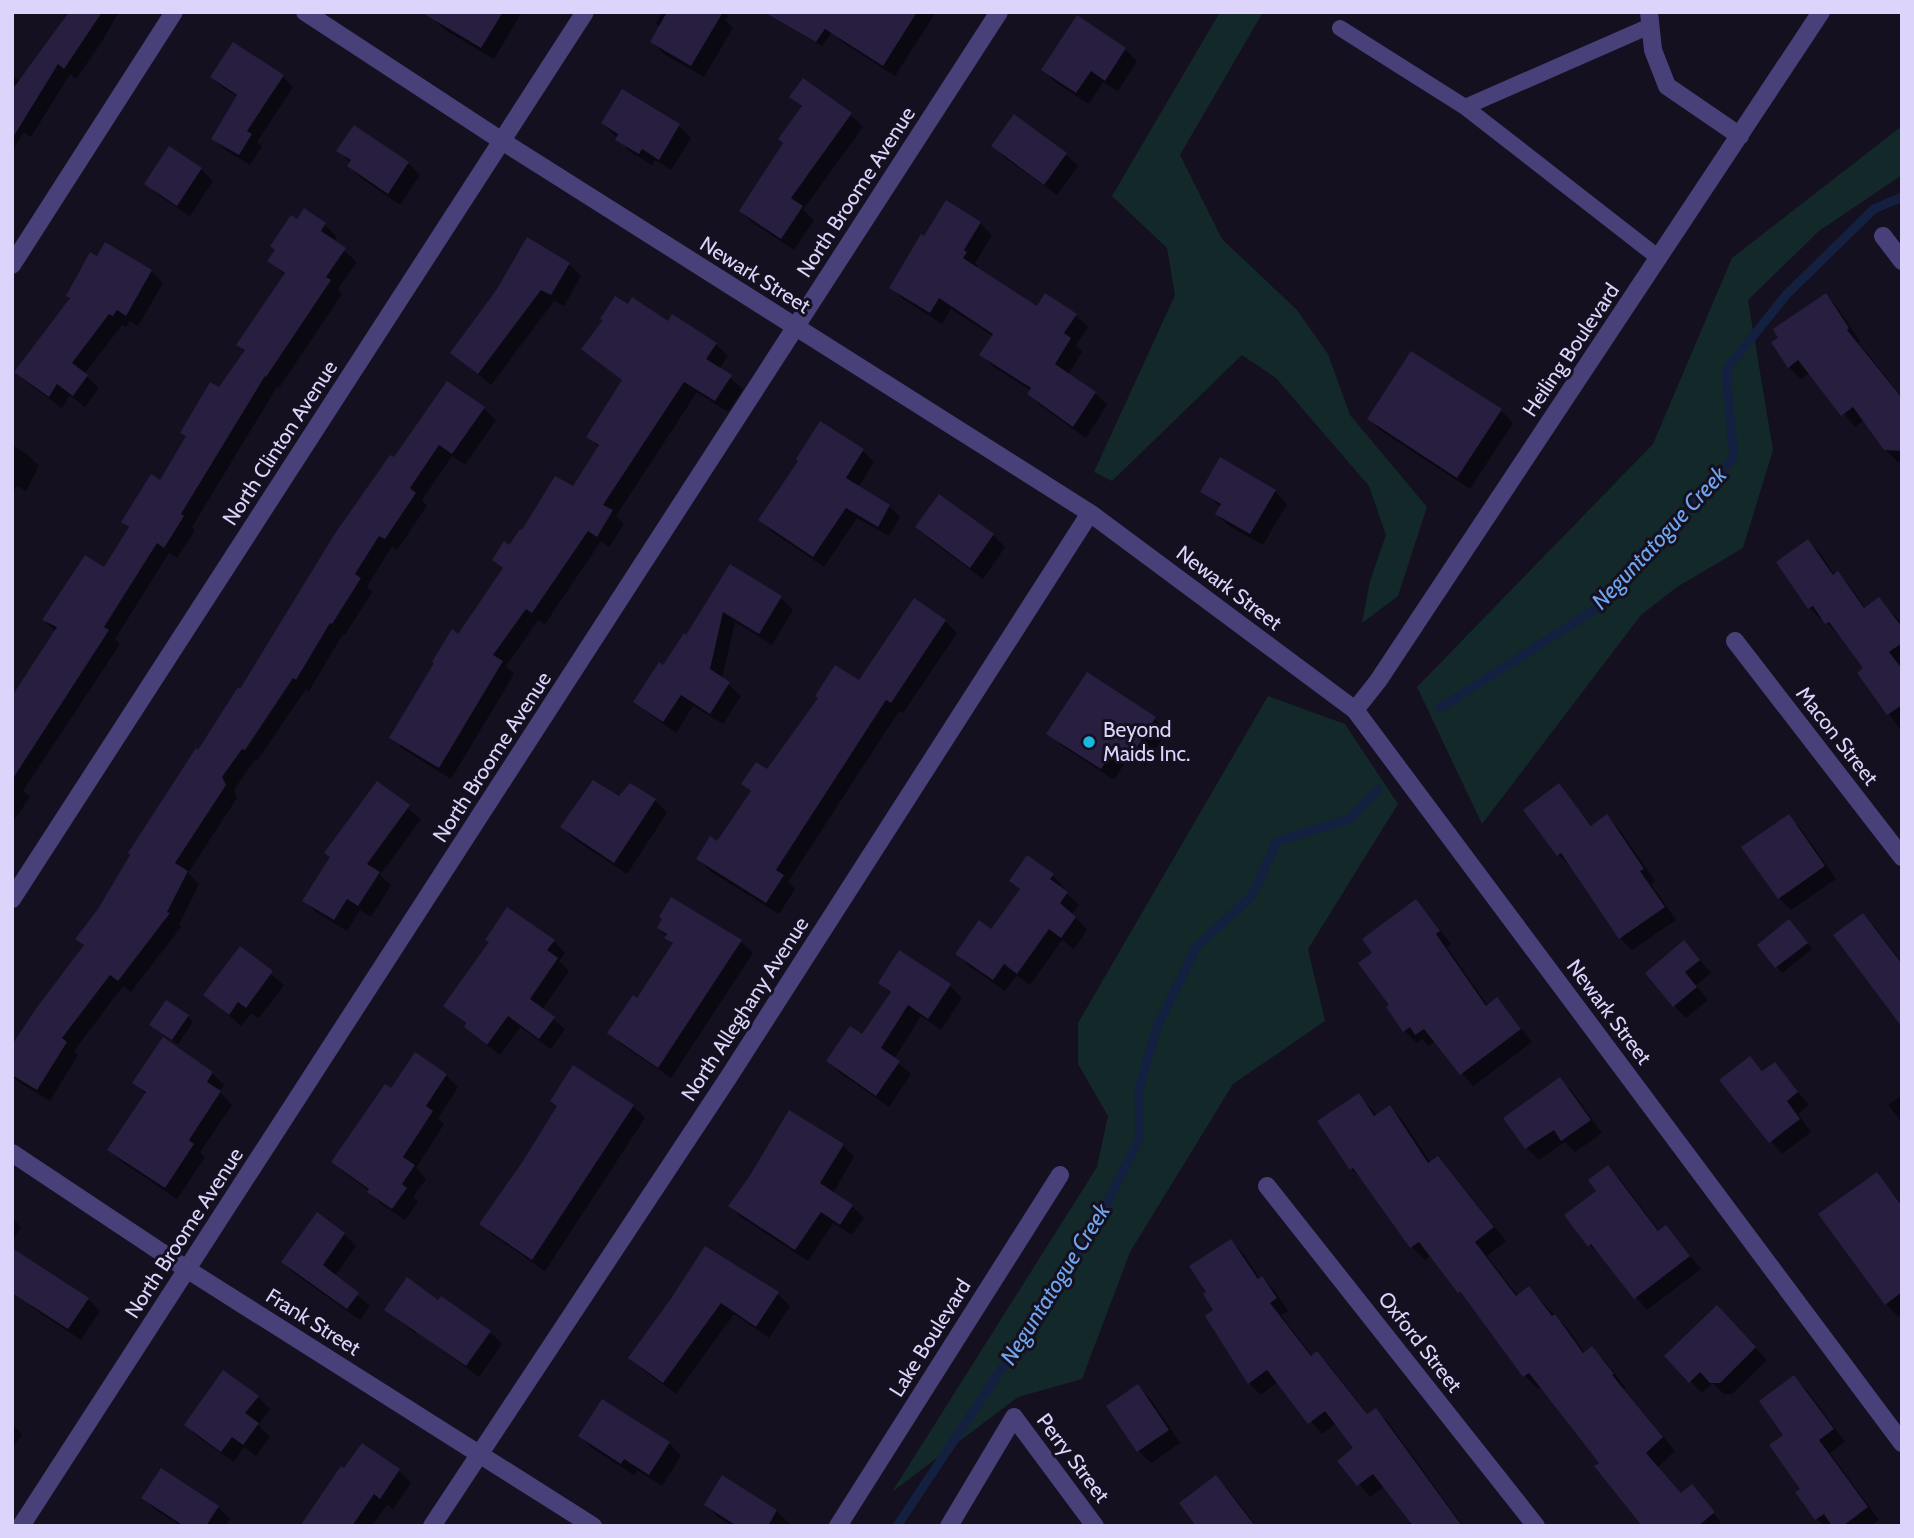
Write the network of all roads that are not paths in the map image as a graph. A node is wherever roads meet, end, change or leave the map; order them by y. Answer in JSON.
{"nodes":[{"id":1,"x":174,"y":12,"type":"edge"},
{"id":2,"x":305,"y":12,"type":"edge"},
{"id":3,"x":585,"y":12,"type":"edge"},
{"id":4,"x":999,"y":12,"type":"edge"},
{"id":5,"x":1821,"y":12,"type":"edge"},
{"id":6,"x":1649,"y":19,"type":"edge"},
{"id":7,"x":1340,"y":28,"type":"dead end"},
{"id":8,"x":1465,"y":107,"type":"junction"},
{"id":9,"x":1740,"y":136,"type":"junction"},
{"id":10,"x":502,"y":141,"type":"junction"},
{"id":11,"x":1883,"y":236,"type":"dead end"},
{"id":12,"x":1659,"y":258,"type":"junction"},
{"id":13,"x":1902,"y":261,"type":"edge"},
{"id":14,"x":12,"y":265,"type":"edge"},
{"id":15,"x":796,"y":328,"type":"junction"},
{"id":16,"x":1090,"y":513,"type":"junction"},
{"id":17,"x":1735,"y":641,"type":"dead end"},
{"id":18,"x":1355,"y":710,"type":"junction"},
{"id":19,"x":1902,"y":858,"type":"edge"},
{"id":20,"x":12,"y":899,"type":"edge"},
{"id":21,"x":12,"y":1153,"type":"edge"},
{"id":22,"x":1060,"y":1175,"type":"dead end"},
{"id":23,"x":1267,"y":1186,"type":"dead end"},
{"id":24,"x":188,"y":1270,"type":"junction"},
{"id":25,"x":1902,"y":1443,"type":"edge"},
{"id":26,"x":478,"y":1454,"type":"junction"},
{"id":27,"x":21,"y":1526,"type":"edge"},
{"id":28,"x":432,"y":1526,"type":"edge"},
{"id":29,"x":593,"y":1526,"type":"edge"},
{"id":30,"x":838,"y":1526,"type":"edge"},
{"id":31,"x":949,"y":1526,"type":"edge"},
{"id":32,"x":1095,"y":1526,"type":"edge"},
{"id":33,"x":1536,"y":1526,"type":"edge"}],
"edges":[{"from":1,"to":14,"type":"street"},
{"from":2,"to":10,"type":"street","name":"Newark Street"},
{"from":3,"to":10,"type":"street","name":"North Clinton Avenue"},
{"from":4,"to":15,"type":"street","name":"North Broome Avenue"},
{"from":5,"to":9,"type":"street","name":"Heiling Boulevard"},
{"from":6,"to":8,"type":"lane"},
{"from":6,"to":9,"type":"street"},
{"from":7,"to":8,"type":"lane"},
{"from":8,"to":12,"type":"lane"},
{"from":9,"to":12,"type":"street","name":"Heiling Boulevard"},
{"from":10,"to":15,"type":"street","name":"Newark Street"},
{"from":10,"to":20,"type":"street","name":"North Clinton Avenue"},
{"from":11,"to":13,"type":"street"},
{"from":12,"to":18,"type":"street","name":"Heiling Boulevard"},
{"from":15,"to":16,"type":"street","name":"Newark Street"},
{"from":15,"to":24,"type":"street","name":"North Broome Avenue"},
{"from":16,"to":18,"type":"street","name":"Newark Street"},
{"from":16,"to":26,"type":"street","name":"North Alleghany Avenue"},
{"from":17,"to":19,"type":"street","name":"Macon Street"},
{"from":18,"to":25,"type":"street","name":"Newark Street"},
{"from":21,"to":24,"type":"street","name":"Frank Street"},
{"from":22,"to":30,"type":"street","name":"Lake Boulevard"},
{"from":23,"to":33,"type":"street","name":"Oxford Street"},
{"from":24,"to":26,"type":"street","name":"Frank Street"},
{"from":24,"to":27,"type":"street","name":"North Broome Avenue"},
{"from":26,"to":28,"type":"street","name":"North Alleghany Avenue"},
{"from":26,"to":29,"type":"street","name":"Frank Street"},
{"from":31,"to":32,"type":"street","name":"Perry Street"}]}
